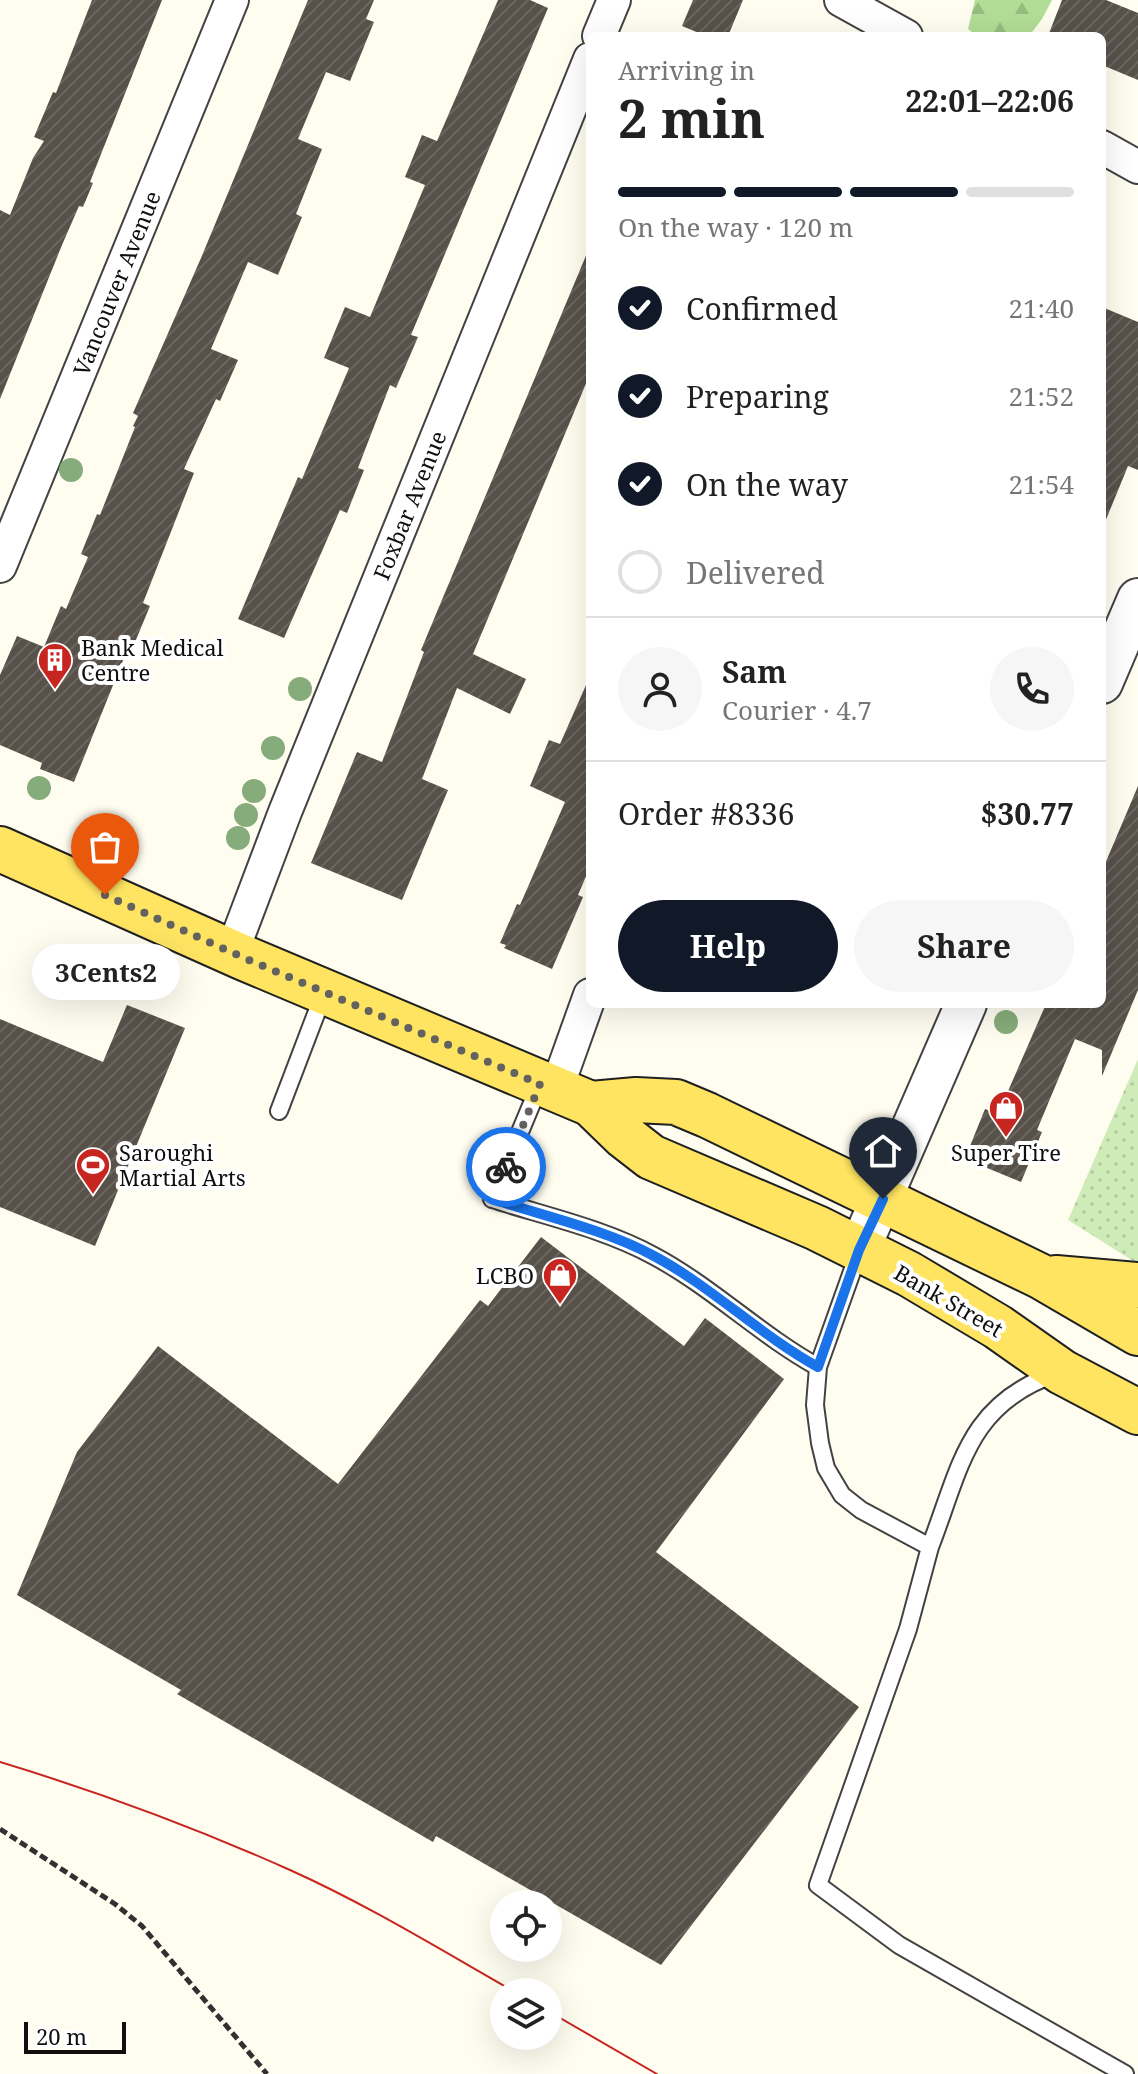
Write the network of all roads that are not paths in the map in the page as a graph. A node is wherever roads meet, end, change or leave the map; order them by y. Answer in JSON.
{"nodes":[{"id":1,"x":232,"y":0,"type":"edge"},
{"id":2,"x":614,"y":0,"type":"edge"},
{"id":3,"x":841,"y":0,"type":"edge"},
{"id":4,"x":601,"y":32,"type":"edge"},
{"id":5,"x":899,"y":32,"type":"edge"},
{"id":6,"x":586,"y":69,"type":"edge"},
{"id":7,"x":1106,"y":149,"type":"edge"},
{"id":8,"x":1138,"y":167,"type":"edge"},
{"id":9,"x":0,"y":566,"type":"edge"},
{"id":10,"x":1138,"y":599,"type":"edge"},
{"id":11,"x":1106,"y":674,"type":"edge"},
{"id":12,"x":0,"y":849,"type":"edge"},
{"id":13,"x":232,"y":952,"type":"junction"},
{"id":14,"x":325,"y":992,"type":"junction"},
{"id":15,"x":586,"y":1008,"type":"edge"},
{"id":16,"x":964,"y":1008,"type":"edge"},
{"id":17,"x":562,"y":1092,"type":"junction"},
{"id":18,"x":279,"y":1111,"type":"dead end"},
{"id":19,"x":883,"y":1199,"type":"junction"},
{"id":20,"x":859,"y":1250,"type":"junction"},
{"id":21,"x":1042,"y":1277,"type":"junction"},
{"id":22,"x":1138,"y":1285,"type":"edge"},
{"id":23,"x":1138,"y":1333,"type":"edge"},
{"id":24,"x":818,"y":1367,"type":"junction"},
{"id":25,"x":1062,"y":1372,"type":"junction"},
{"id":26,"x":1138,"y":1412,"type":"edge"},
{"id":27,"x":1138,"y":1426,"type":"edge"},
{"id":28,"x":930,"y":1547,"type":"junction"},
{"id":29,"x":1125,"y":2074,"type":"edge"}],
"edges":[{"from":1,"to":9,"type":"street","name":"Vancouver Avenue"},
{"from":2,"to":4,"type":"street"},
{"from":3,"to":5,"type":"street"},
{"from":6,"to":13,"type":"street","name":"Foxbar Avenue"},
{"from":7,"to":8,"type":"street"},
{"from":10,"to":11,"type":"street"},
{"from":12,"to":13,"type":"main road","name":"Bank Street"},
{"from":13,"to":14,"type":"main road","name":"Bank Street"},
{"from":14,"to":17,"type":"main road","name":"Bank Street"},
{"from":14,"to":18,"type":"lane"},
{"from":15,"to":17,"type":"street"},
{"from":16,"to":19,"type":"street"},
{"from":17,"to":19,"type":"main road","name":"Bank Street"},
{"from":17,"to":20,"type":"main road","name":"Bank Street"},
{"from":17,"to":24,"type":"lane"},
{"from":19,"to":20,"type":"street"},
{"from":19,"to":21,"type":"main road","name":"Bank Street"},
{"from":20,"to":24,"type":"lane"},
{"from":20,"to":25,"type":"main road","name":"Bank Street"},
{"from":21,"to":22,"type":"main road"},
{"from":21,"to":23,"type":"main road","name":"Bank Street"},
{"from":24,"to":28,"type":"lane"},
{"from":25,"to":26,"type":"main road","name":"Bank Street"},
{"from":25,"to":27,"type":"main road"},
{"from":25,"to":28,"type":"lane"},
{"from":28,"to":29,"type":"lane"}]}
